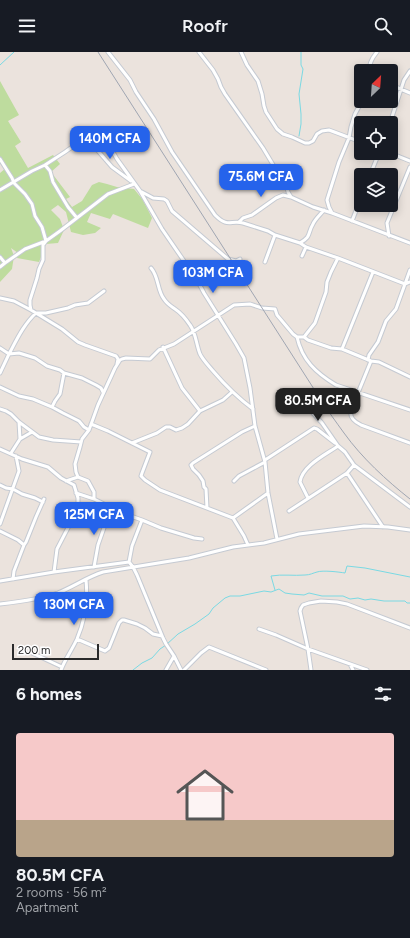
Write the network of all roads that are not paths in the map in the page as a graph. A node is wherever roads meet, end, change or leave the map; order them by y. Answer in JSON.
{"nodes":[{"id":1,"x":108,"y":52,"type":"edge"},
{"id":2,"x":200,"y":52,"type":"edge"},
{"id":3,"x":241,"y":52,"type":"edge"},
{"id":4,"x":377,"y":52,"type":"edge"},
{"id":5,"x":370,"y":64,"type":"edge"},
{"id":6,"x":410,"y":71,"type":"edge"},
{"id":7,"x":398,"y":88,"type":"edge"},
{"id":8,"x":401,"y":90,"type":"junction"},
{"id":9,"x":410,"y":94,"type":"edge"},
{"id":10,"x":358,"y":108,"type":"edge"},
{"id":11,"x":392,"y":116,"type":"edge"},
{"id":12,"x":86,"y":137,"type":"junction"},
{"id":13,"x":350,"y":138,"type":"junction"},
{"id":14,"x":354,"y":139,"type":"edge"},
{"id":15,"x":398,"y":156,"type":"edge"},
{"id":16,"x":0,"y":159,"type":"edge"},
{"id":17,"x":410,"y":161,"type":"edge"},
{"id":18,"x":45,"y":165,"type":"junction"},
{"id":19,"x":410,"y":167,"type":"edge"},
{"id":20,"x":14,"y":182,"type":"junction"},
{"id":21,"x":134,"y":184,"type":"junction"},
{"id":22,"x":0,"y":190,"type":"edge"},
{"id":23,"x":140,"y":191,"type":"junction"},
{"id":24,"x":291,"y":197,"type":"junction"},
{"id":25,"x":324,"y":210,"type":"junction"},
{"id":26,"x":356,"y":212,"type":"edge"},
{"id":27,"x":332,"y":213,"type":"junction"},
{"id":28,"x":77,"y":218,"type":"junction"},
{"id":29,"x":352,"y":221,"type":"junction"},
{"id":30,"x":239,"y":222,"type":"junction"},
{"id":31,"x":275,"y":234,"type":"junction"},
{"id":32,"x":389,"y":236,"type":"junction"},
{"id":33,"x":46,"y":241,"type":"junction"},
{"id":34,"x":300,"y":243,"type":"junction"},
{"id":35,"x":410,"y":244,"type":"edge"},
{"id":36,"x":306,"y":247,"type":"junction"},
{"id":37,"x":302,"y":256,"type":"dead end"},
{"id":38,"x":0,"y":257,"type":"edge"},
{"id":39,"x":338,"y":258,"type":"junction"},
{"id":40,"x":240,"y":260,"type":"dead end"},
{"id":41,"x":265,"y":262,"type":"dead end"},
{"id":42,"x":5,"y":263,"type":"junction"},
{"id":43,"x":0,"y":267,"type":"edge"},
{"id":44,"x":151,"y":268,"type":"dead end"},
{"id":45,"x":410,"y":270,"type":"edge"},
{"id":46,"x":373,"y":272,"type":"junction"},
{"id":47,"x":410,"y":282,"type":"edge"},
{"id":48,"x":405,"y":284,"type":"junction"},
{"id":49,"x":104,"y":292,"type":"dead end"},
{"id":50,"x":0,"y":298,"type":"edge"},
{"id":51,"x":31,"y":310,"type":"junction"},
{"id":52,"x":36,"y":313,"type":"junction"},
{"id":53,"x":217,"y":316,"type":"junction"},
{"id":54,"x":194,"y":331,"type":"junction"},
{"id":55,"x":297,"y":337,"type":"junction"},
{"id":56,"x":304,"y":337,"type":"junction"},
{"id":57,"x":163,"y":347,"type":"junction"},
{"id":58,"x":0,"y":348,"type":"edge"},
{"id":59,"x":342,"y":349,"type":"junction"},
{"id":60,"x":9,"y":354,"type":"junction"},
{"id":61,"x":116,"y":356,"type":"junction"},
{"id":62,"x":122,"y":358,"type":"junction"},
{"id":63,"x":369,"y":360,"type":"junction"},
{"id":64,"x":117,"y":364,"type":"junction"},
{"id":65,"x":1,"y":368,"type":"edge"},
{"id":66,"x":410,"y":372,"type":"edge"},
{"id":67,"x":0,"y":373,"type":"edge"},
{"id":68,"x":64,"y":373,"type":"junction"},
{"id":69,"x":409,"y":376,"type":"edge"},
{"id":70,"x":0,"y":387,"type":"edge"},
{"id":71,"x":103,"y":392,"type":"junction"},
{"id":72,"x":232,"y":392,"type":"junction"},
{"id":73,"x":358,"y":392,"type":"junction"},
{"id":74,"x":301,"y":406,"type":"dead end"},
{"id":75,"x":52,"y":407,"type":"junction"},
{"id":76,"x":0,"y":409,"type":"edge"},
{"id":77,"x":252,"y":410,"type":"junction"},
{"id":78,"x":410,"y":410,"type":"edge"},
{"id":79,"x":200,"y":411,"type":"junction"},
{"id":80,"x":19,"y":422,"type":"junction"},
{"id":81,"x":92,"y":424,"type":"junction"},
{"id":82,"x":255,"y":426,"type":"junction"},
{"id":83,"x":90,"y":430,"type":"junction"},
{"id":84,"x":32,"y":432,"type":"junction"},
{"id":85,"x":20,"y":439,"type":"junction"},
{"id":86,"x":81,"y":442,"type":"junction"},
{"id":87,"x":132,"y":443,"type":"junction"},
{"id":88,"x":410,"y":443,"type":"edge"},
{"id":89,"x":337,"y":445,"type":"junction"},
{"id":90,"x":0,"y":449,"type":"edge"},
{"id":91,"x":11,"y":453,"type":"junction"},
{"id":92,"x":16,"y":456,"type":"junction"},
{"id":93,"x":265,"y":461,"type":"junction"},
{"id":94,"x":354,"y":465,"type":"junction"},
{"id":95,"x":347,"y":473,"type":"junction"},
{"id":96,"x":78,"y":477,"type":"junction"},
{"id":97,"x":66,"y":481,"type":"junction"},
{"id":98,"x":234,"y":481,"type":"dead end"},
{"id":99,"x":0,"y":486,"type":"edge"},
{"id":100,"x":13,"y":489,"type":"junction"},
{"id":101,"x":76,"y":493,"type":"junction"},
{"id":102,"x":268,"y":493,"type":"junction"},
{"id":103,"x":308,"y":498,"type":"junction"},
{"id":104,"x":94,"y":499,"type":"junction"},
{"id":105,"x":410,"y":507,"type":"edge"},
{"id":106,"x":207,"y":508,"type":"junction"},
{"id":107,"x":113,"y":509,"type":"junction"},
{"id":108,"x":289,"y":511,"type":"dead end"},
{"id":109,"x":233,"y":518,"type":"junction"},
{"id":110,"x":142,"y":520,"type":"junction"},
{"id":111,"x":0,"y":524,"type":"edge"},
{"id":112,"x":383,"y":526,"type":"junction"},
{"id":113,"x":0,"y":530,"type":"edge"},
{"id":114,"x":410,"y":530,"type":"edge"},
{"id":115,"x":202,"y":539,"type":"dead end"},
{"id":116,"x":277,"y":539,"type":"junction"},
{"id":117,"x":24,"y":545,"type":"junction"},
{"id":118,"x":248,"y":545,"type":"junction"},
{"id":119,"x":129,"y":562,"type":"junction"},
{"id":120,"x":94,"y":567,"type":"junction"},
{"id":121,"x":133,"y":567,"type":"junction"},
{"id":122,"x":54,"y":572,"type":"junction"},
{"id":123,"x":13,"y":579,"type":"junction"},
{"id":124,"x":86,"y":580,"type":"junction"},
{"id":125,"x":0,"y":581,"type":"edge"},
{"id":126,"x":0,"y":604,"type":"edge"},
{"id":127,"x":410,"y":628,"type":"edge"},
{"id":128,"x":259,"y":629,"type":"dead end"},
{"id":129,"x":162,"y":636,"type":"junction"},
{"id":130,"x":77,"y":640,"type":"junction"},
{"id":131,"x":308,"y":649,"type":"junction"},
{"id":132,"x":32,"y":653,"type":"dead end"},
{"id":133,"x":174,"y":656,"type":"junction"},
{"id":134,"x":350,"y":664,"type":"junction"},
{"id":135,"x":61,"y":668,"type":"edge"},
{"id":136,"x":256,"y":668,"type":"edge"},
{"id":137,"x":166,"y":670,"type":"edge"},
{"id":138,"x":181,"y":670,"type":"edge"},
{"id":139,"x":184,"y":670,"type":"edge"},
{"id":140,"x":266,"y":670,"type":"edge"},
{"id":141,"x":311,"y":670,"type":"edge"},
{"id":142,"x":353,"y":670,"type":"edge"},
{"id":143,"x":367,"y":670,"type":"edge"}],
"edges":[{"from":1,"to":30,"type":"street"},
{"from":2,"to":24,"type":"street"},
{"from":3,"to":13,"type":"street"},
{"from":4,"to":5,"type":"street"},
{"from":6,"to":8,"type":"street"},
{"from":7,"to":8,"type":"street"},
{"from":8,"to":9,"type":"street"},
{"from":8,"to":11,"type":"street"},
{"from":10,"to":13,"type":"street"},
{"from":12,"to":18,"type":"street"},
{"from":12,"to":21,"type":"street"},
{"from":12,"to":21,"type":"street"},
{"from":13,"to":14,"type":"street"},
{"from":13,"to":27,"type":"street"},
{"from":15,"to":17,"type":"street"},
{"from":16,"to":20,"type":"street"},
{"from":18,"to":20,"type":"street"},
{"from":18,"to":28,"type":"street"},
{"from":19,"to":32,"type":"street"},
{"from":20,"to":22,"type":"street"},
{"from":20,"to":33,"type":"street"},
{"from":21,"to":23,"type":"street"},
{"from":21,"to":28,"type":"street"},
{"from":23,"to":40,"type":"street"},
{"from":23,"to":53,"type":"street"},
{"from":24,"to":25,"type":"street"},
{"from":24,"to":30,"type":"street"},
{"from":25,"to":27,"type":"street"},
{"from":25,"to":34,"type":"street"},
{"from":26,"to":29,"type":"street"},
{"from":27,"to":29,"type":"street"},
{"from":28,"to":33,"type":"street"},
{"from":29,"to":32,"type":"street"},
{"from":30,"to":31,"type":"street"},
{"from":31,"to":34,"type":"street"},
{"from":31,"to":41,"type":"street"},
{"from":32,"to":35,"type":"street"},
{"from":33,"to":42,"type":"street"},
{"from":33,"to":51,"type":"street"},
{"from":34,"to":36,"type":"street"},
{"from":36,"to":37,"type":"street"},
{"from":36,"to":39,"type":"street"},
{"from":38,"to":42,"type":"street"},
{"from":39,"to":46,"type":"street"},
{"from":39,"to":56,"type":"street"},
{"from":42,"to":43,"type":"street"},
{"from":44,"to":54,"type":"street"},
{"from":45,"to":48,"type":"street"},
{"from":46,"to":48,"type":"street"},
{"from":46,"to":59,"type":"street"},
{"from":47,"to":48,"type":"street"},
{"from":48,"to":63,"type":"street"},
{"from":49,"to":52,"type":"street"},
{"from":50,"to":51,"type":"street"},
{"from":51,"to":52,"type":"street"},
{"from":52,"to":60,"type":"street"},
{"from":52,"to":61,"type":"street"},
{"from":53,"to":54,"type":"street"},
{"from":53,"to":55,"type":"street"},
{"from":53,"to":77,"type":"street"},
{"from":54,"to":57,"type":"street"},
{"from":54,"to":72,"type":"street"},
{"from":55,"to":56,"type":"street"},
{"from":55,"to":73,"type":"street"},
{"from":56,"to":59,"type":"street"},
{"from":57,"to":62,"type":"street"},
{"from":57,"to":79,"type":"street"},
{"from":58,"to":60,"type":"street"},
{"from":59,"to":63,"type":"street"},
{"from":60,"to":65,"type":"street"},
{"from":60,"to":68,"type":"street"},
{"from":61,"to":62,"type":"street"},
{"from":61,"to":64,"type":"street"},
{"from":62,"to":64,"type":"street"},
{"from":63,"to":69,"type":"street"},
{"from":63,"to":73,"type":"street"},
{"from":64,"to":71,"type":"street"},
{"from":65,"to":67,"type":"street"},
{"from":66,"to":69,"type":"street"},
{"from":68,"to":71,"type":"street"},
{"from":68,"to":75,"type":"street"},
{"from":70,"to":75,"type":"street"},
{"from":71,"to":81,"type":"street"},
{"from":72,"to":77,"type":"street"},
{"from":72,"to":79,"type":"street"},
{"from":73,"to":78,"type":"street"},
{"from":73,"to":88,"type":"street"},
{"from":74,"to":89,"type":"street"},
{"from":75,"to":83,"type":"street"},
{"from":76,"to":80,"type":"street"},
{"from":77,"to":82,"type":"street"},
{"from":79,"to":87,"type":"street"},
{"from":80,"to":84,"type":"street"},
{"from":80,"to":85,"type":"street"},
{"from":81,"to":83,"type":"street"},
{"from":81,"to":87,"type":"street"},
{"from":82,"to":93,"type":"street"},
{"from":82,"to":106,"type":"street"},
{"from":83,"to":86,"type":"street"},
{"from":84,"to":85,"type":"street"},
{"from":84,"to":86,"type":"street"},
{"from":85,"to":91,"type":"street"},
{"from":86,"to":96,"type":"street"},
{"from":87,"to":106,"type":"street"},
{"from":89,"to":93,"type":"street"},
{"from":89,"to":94,"type":"street"},
{"from":89,"to":103,"type":"street"},
{"from":90,"to":91,"type":"street"},
{"from":91,"to":92,"type":"street"},
{"from":92,"to":97,"type":"street"},
{"from":92,"to":100,"type":"street"},
{"from":93,"to":98,"type":"street"},
{"from":93,"to":102,"type":"street"},
{"from":94,"to":95,"type":"street"},
{"from":94,"to":105,"type":"street"},
{"from":95,"to":103,"type":"street"},
{"from":95,"to":112,"type":"street"},
{"from":96,"to":97,"type":"street"},
{"from":96,"to":104,"type":"street"},
{"from":97,"to":101,"type":"street"},
{"from":99,"to":100,"type":"street"},
{"from":100,"to":111,"type":"street"},
{"from":100,"to":117,"type":"street"},
{"from":101,"to":104,"type":"street"},
{"from":101,"to":122,"type":"street"},
{"from":102,"to":109,"type":"street"},
{"from":102,"to":116,"type":"street"},
{"from":103,"to":108,"type":"street"},
{"from":104,"to":107,"type":"street"},
{"from":106,"to":109,"type":"street"},
{"from":107,"to":110,"type":"street"},
{"from":107,"to":120,"type":"street"},
{"from":109,"to":118,"type":"street"},
{"from":110,"to":115,"type":"street"},
{"from":110,"to":119,"type":"street"},
{"from":112,"to":114,"type":"street"},
{"from":112,"to":116,"type":"street"},
{"from":113,"to":117,"type":"street"},
{"from":116,"to":118,"type":"street"},
{"from":117,"to":123,"type":"street"},
{"from":118,"to":121,"type":"street"},
{"from":119,"to":120,"type":"street"},
{"from":119,"to":121,"type":"street"},
{"from":120,"to":122,"type":"street"},
{"from":121,"to":124,"type":"street"},
{"from":121,"to":129,"type":"street"},
{"from":122,"to":123,"type":"street"},
{"from":123,"to":125,"type":"street"},
{"from":124,"to":126,"type":"street"},
{"from":124,"to":130,"type":"street"},
{"from":127,"to":131,"type":"street"},
{"from":128,"to":131,"type":"street"},
{"from":129,"to":130,"type":"street"},
{"from":129,"to":133,"type":"street"},
{"from":130,"to":135,"type":"street"},
{"from":131,"to":134,"type":"street"},
{"from":131,"to":141,"type":"street"},
{"from":132,"to":135,"type":"street"},
{"from":133,"to":137,"type":"street"},
{"from":133,"to":138,"type":"street"},
{"from":134,"to":142,"type":"street"},
{"from":134,"to":143,"type":"street"},
{"from":136,"to":139,"type":"street"},
{"from":136,"to":140,"type":"street"}]}
